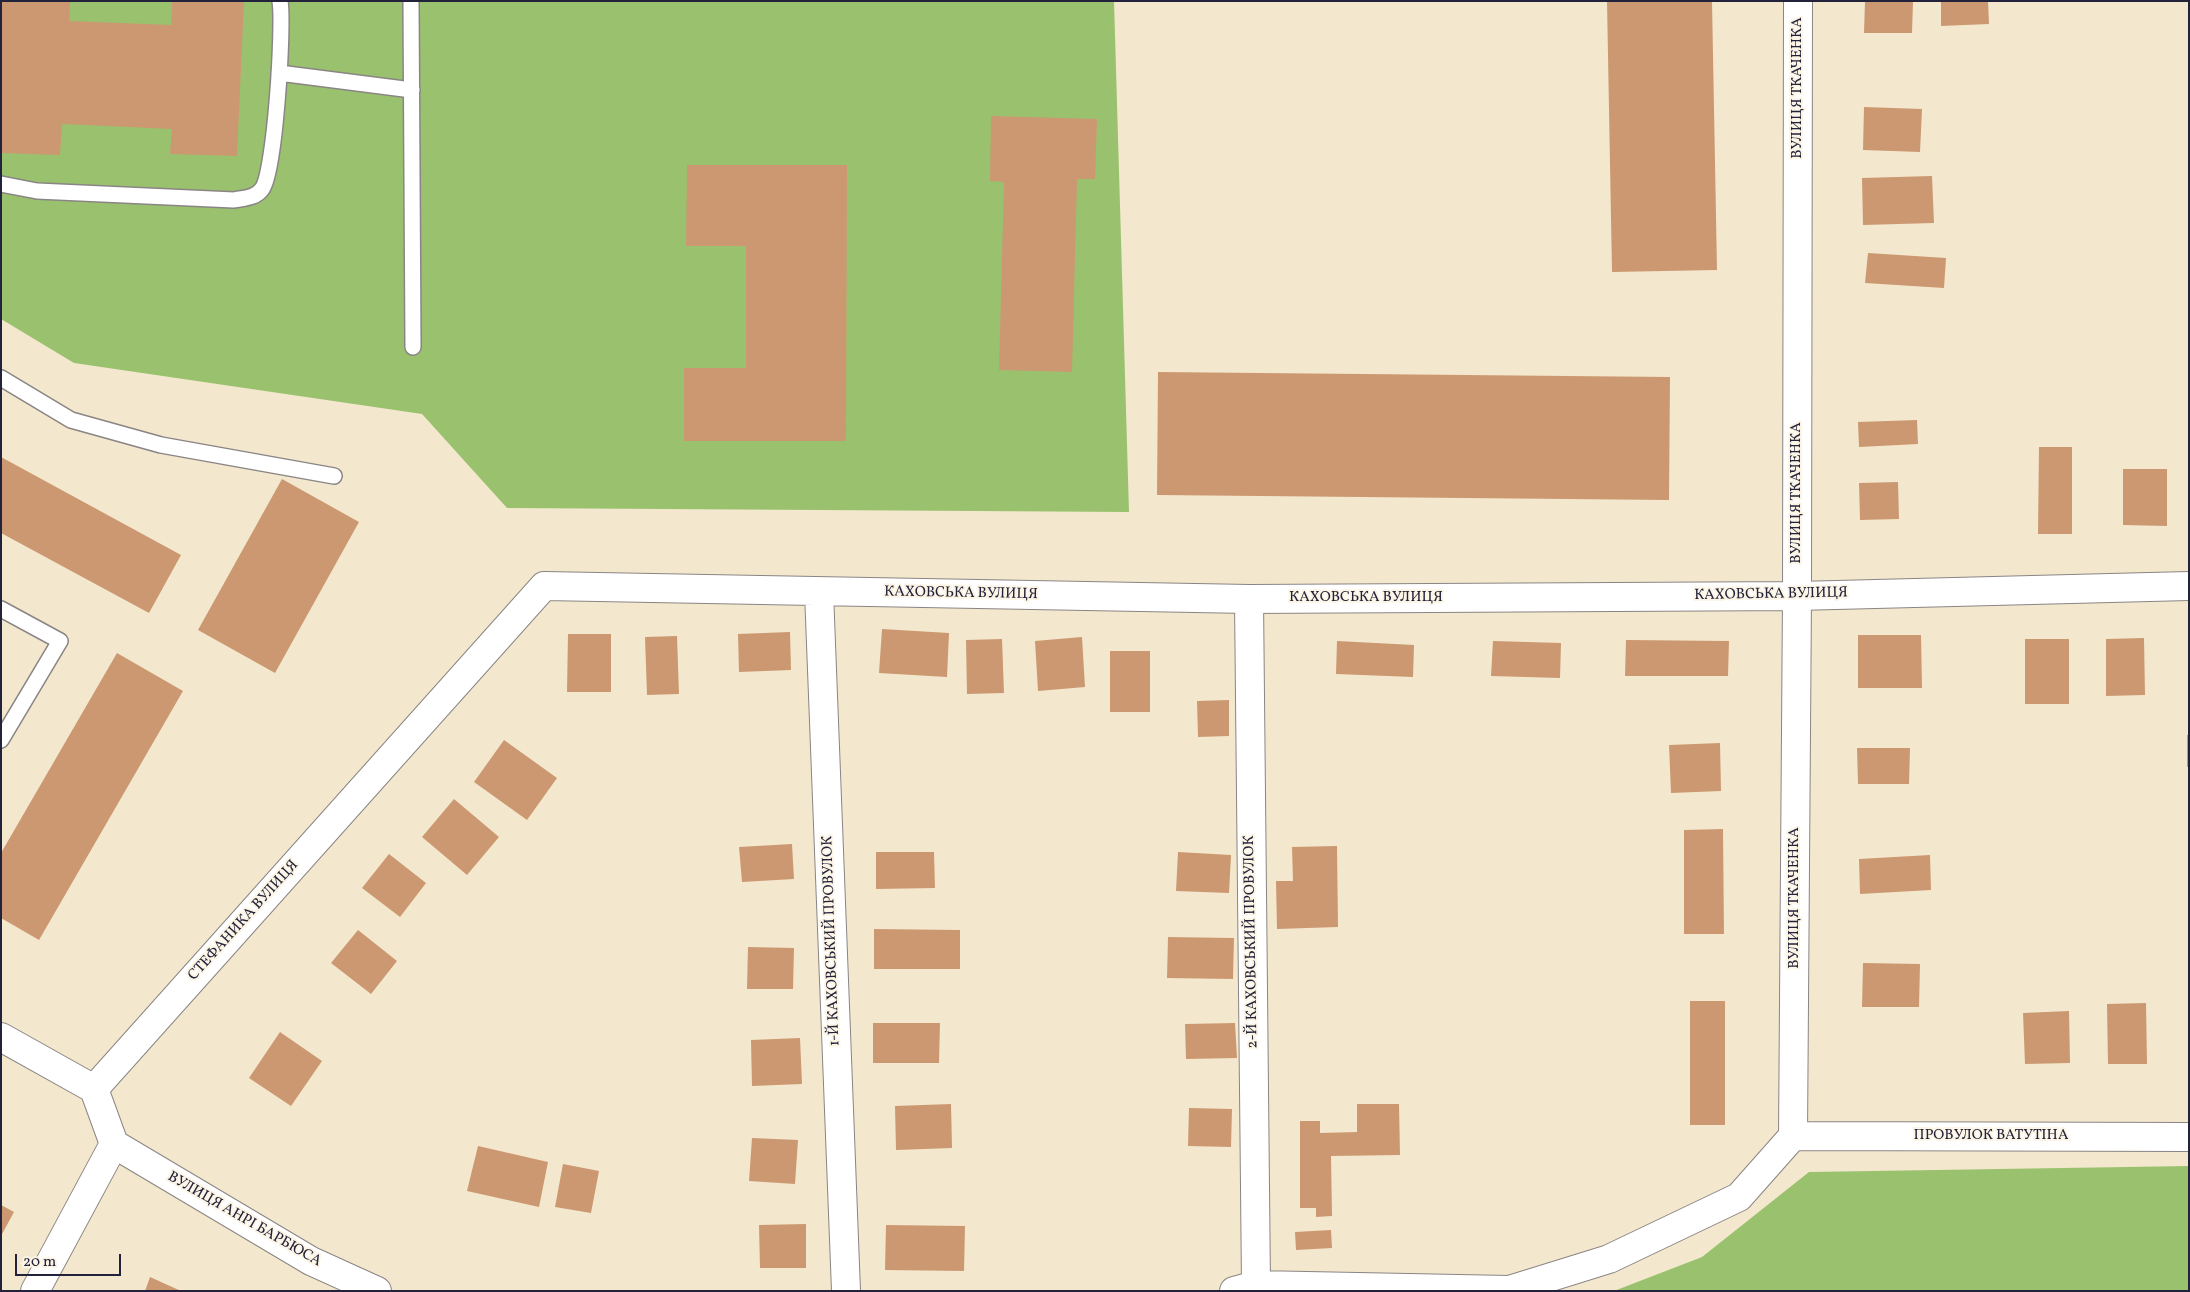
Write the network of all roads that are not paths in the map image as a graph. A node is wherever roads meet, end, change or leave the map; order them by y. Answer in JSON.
{"nodes":[{"id":1,"x":280,"y":1,"type":"edge"},
{"id":2,"x":411,"y":1,"type":"edge"},
{"id":3,"x":1798,"y":1,"type":"edge"},
{"id":4,"x":279,"y":73,"type":"junction"},
{"id":5,"x":412,"y":90,"type":"junction"},
{"id":6,"x":1,"y":184,"type":"edge"},
{"id":7,"x":413,"y":347,"type":"dead end"},
{"id":8,"x":1,"y":378,"type":"edge"},
{"id":9,"x":334,"y":476,"type":"dead end"},
{"id":10,"x":544,"y":586,"type":"joint"},
{"id":11,"x":2189,"y":586,"type":"edge"},
{"id":12,"x":819,"y":592,"type":"junction"},
{"id":13,"x":1797,"y":596,"type":"junction"},
{"id":14,"x":1248,"y":599,"type":"junction"},
{"id":15,"x":1,"y":610,"type":"edge"},
{"id":16,"x":1,"y":740,"type":"edge"},
{"id":17,"x":1,"y":1037,"type":"edge"},
{"id":18,"x":94,"y":1089,"type":"junction"},
{"id":19,"x":1793,"y":1136,"type":"junction"},
{"id":20,"x":2189,"y":1137,"type":"edge"},
{"id":21,"x":114,"y":1144,"type":"junction"},
{"id":22,"x":1245,"y":1288,"type":"edge"},
{"id":23,"x":34,"y":1291,"type":"edge"},
{"id":24,"x":378,"y":1291,"type":"edge"},
{"id":25,"x":846,"y":1291,"type":"edge"}],
"edges":[{"from":1,"to":4,"type":"lane"},
{"from":2,"to":5,"type":"lane"},
{"from":3,"to":13,"type":"street","name":"ВУЛИЦЯ ТКАЧЕНКА"},
{"from":4,"to":5,"type":"lane"},
{"from":4,"to":6,"type":"lane"},
{"from":5,"to":7,"type":"lane"},
{"from":8,"to":9,"type":"lane"},
{"from":10,"to":12,"type":"street","name":"КАХОВСЬКА ВУЛИЦЯ"},
{"from":10,"to":18,"type":"street","name":"СТЕФАНИКА ВУЛИЦЯ"},
{"from":11,"to":13,"type":"street","name":"КАХОВСЬКА ВУЛИЦЯ"},
{"from":12,"to":14,"type":"street","name":"КАХОВСЬКА ВУЛИЦЯ"},
{"from":12,"to":25,"type":"street","name":"1-Й КАХОВСЬКИЙ ПРОВУЛОК"},
{"from":13,"to":14,"type":"street","name":"КАХОВСЬКА ВУЛИЦЯ"},
{"from":13,"to":19,"type":"street","name":"ВУЛИЦЯ ТКАЧЕНКА"},
{"from":14,"to":22,"type":"street","name":"2-Й КАХОВСЬКИЙ ПРОВУЛОК"},
{"from":15,"to":16,"type":"lane"},
{"from":17,"to":18,"type":"street"},
{"from":18,"to":21,"type":"street"},
{"from":19,"to":20,"type":"street","name":"ПРОВУЛОК ВАТУТІНА"},
{"from":19,"to":22,"type":"street"},
{"from":21,"to":23,"type":"street"},
{"from":21,"to":24,"type":"street","name":"ВУЛИЦЯ АНРІ БАРБЮСА"}]}
